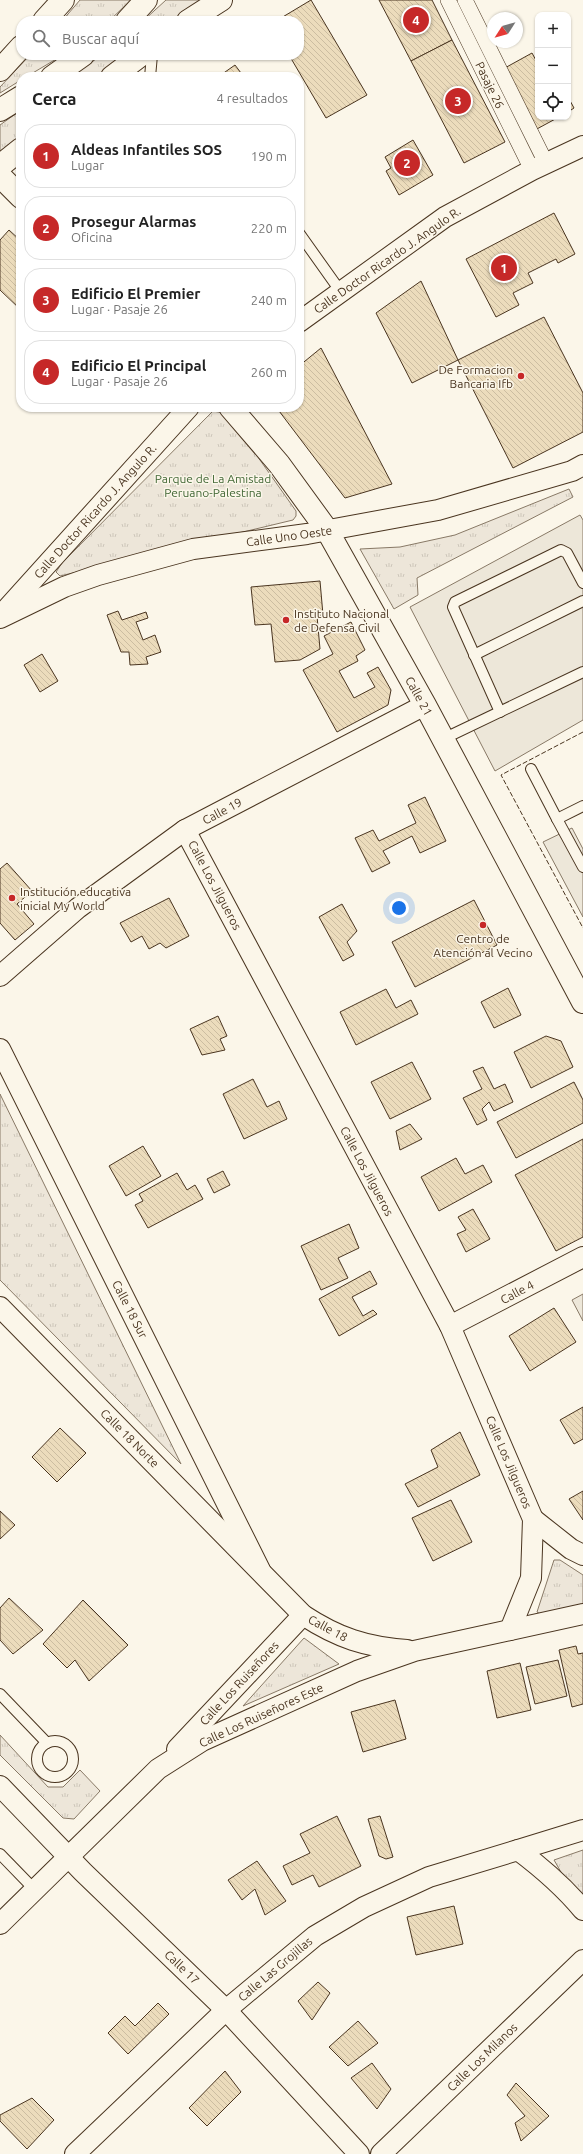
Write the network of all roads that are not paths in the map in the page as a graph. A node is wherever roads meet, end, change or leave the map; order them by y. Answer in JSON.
{"nodes":[{"id":1,"x":63,"y":0,"type":"edge"},
{"id":2,"x":146,"y":0,"type":"edge"},
{"id":3,"x":221,"y":0,"type":"edge"},
{"id":4,"x":448,"y":0,"type":"edge"},
{"id":5,"x":465,"y":0,"type":"edge"},
{"id":6,"x":49,"y":16,"type":"edge"},
{"id":7,"x":132,"y":16,"type":"edge"},
{"id":8,"x":196,"y":16,"type":"edge"},
{"id":9,"x":16,"y":52,"type":"edge"},
{"id":10,"x":76,"y":60,"type":"edge"},
{"id":11,"x":134,"y":60,"type":"edge"},
{"id":12,"x":152,"y":60,"type":"edge"},
{"id":13,"x":0,"y":70,"type":"edge"},
{"id":14,"x":59,"y":72,"type":"edge"},
{"id":15,"x":119,"y":72,"type":"edge"},
{"id":16,"x":150,"y":72,"type":"edge"},
{"id":17,"x":16,"y":100,"type":"edge"},
{"id":18,"x":0,"y":110,"type":"edge"},
{"id":19,"x":583,"y":146,"type":"edge"},
{"id":20,"x":16,"y":153,"type":"edge"},
{"id":21,"x":0,"y":166,"type":"edge"},
{"id":22,"x":539,"y":166,"type":"junction"},
{"id":23,"x":0,"y":176,"type":"edge"},
{"id":24,"x":16,"y":192,"type":"edge"},
{"id":25,"x":304,"y":240,"type":"edge"},
{"id":26,"x":341,"y":292,"type":"junction"},
{"id":27,"x":304,"y":318,"type":"edge"},
{"id":28,"x":184,"y":412,"type":"edge"},
{"id":29,"x":234,"y":412,"type":"edge"},
{"id":30,"x":583,"y":464,"type":"edge"},
{"id":31,"x":327,"y":530,"type":"junction"},
{"id":32,"x":583,"y":583,"type":"edge"},
{"id":33,"x":583,"y":601,"type":"edge"},
{"id":34,"x":0,"y":617,"type":"edge"},
{"id":35,"x":474,"y":655,"type":"junction"},
{"id":36,"x":583,"y":672,"type":"edge"},
{"id":37,"x":425,"y":705,"type":"junction"},
{"id":38,"x":500,"y":712,"type":"junction"},
{"id":39,"x":443,"y":739,"type":"junction"},
{"id":40,"x":531,"y":769,"type":"dead end"},
{"id":41,"x":583,"y":806,"type":"edge"},
{"id":42,"x":558,"y":819,"type":"junction"},
{"id":43,"x":185,"y":830,"type":"junction"},
{"id":44,"x":583,"y":867,"type":"edge"},
{"id":45,"x":0,"y":976,"type":"edge"},
{"id":46,"x":583,"y":1002,"type":"edge"},
{"id":47,"x":0,"y":1049,"type":"edge"},
{"id":48,"x":583,"y":1257,"type":"edge"},
{"id":49,"x":0,"y":1307,"type":"edge"},
{"id":50,"x":450,"y":1326,"type":"junction"},
{"id":51,"x":533,"y":1519,"type":"junction"},
{"id":52,"x":583,"y":1555,"type":"edge"},
{"id":53,"x":260,"y":1570,"type":"junction"},
{"id":54,"x":583,"y":1614,"type":"edge"},
{"id":55,"x":303,"y":1615,"type":"junction"},
{"id":56,"x":510,"y":1630,"type":"junction"},
{"id":57,"x":414,"y":1650,"type":"junction"},
{"id":58,"x":0,"y":1694,"type":"edge"},
{"id":59,"x":47,"y":1743,"type":"dead end"},
{"id":60,"x":158,"y":1769,"type":"junction"},
{"id":61,"x":0,"y":1786,"type":"edge"},
{"id":62,"x":583,"y":1830,"type":"edge"},
{"id":63,"x":518,"y":1850,"type":"junction"},
{"id":64,"x":0,"y":1854,"type":"edge"},
{"id":65,"x":68,"y":1856,"type":"junction"},
{"id":66,"x":34,"y":1889,"type":"junction"},
{"id":67,"x":583,"y":1910,"type":"edge"},
{"id":68,"x":0,"y":1924,"type":"edge"},
{"id":69,"x":583,"y":1960,"type":"edge"},
{"id":70,"x":226,"y":2010,"type":"junction"},
{"id":71,"x":75,"y":2154,"type":"edge"},
{"id":72,"x":359,"y":2154,"type":"edge"},
{"id":73,"x":380,"y":2154,"type":"edge"}],
"edges":[{"from":1,"to":6,"type":"street"},
{"from":2,"to":7,"type":"street"},
{"from":3,"to":8,"type":"street"},
{"from":4,"to":22,"type":"street","name":"Pasaje 26"},
{"from":5,"to":22,"type":"street","name":"Pasaje 26"},
{"from":9,"to":13,"type":"street"},
{"from":10,"to":14,"type":"street"},
{"from":11,"to":15,"type":"street"},
{"from":12,"to":16,"type":"lane"},
{"from":17,"to":18,"type":"street"},
{"from":19,"to":22,"type":"street","name":"Calle Doctor Ricardo J. Angulo R."},
{"from":20,"to":21,"type":"street"},
{"from":22,"to":26,"type":"street","name":"Calle Doctor Ricardo J. Angulo R."},
{"from":23,"to":24,"type":"street"},
{"from":25,"to":26,"type":"lane"},
{"from":26,"to":27,"type":"street","name":"Calle Doctor Ricardo J. Angulo R."},
{"from":28,"to":34,"type":"street","name":"Calle Doctor Ricardo J. Angulo R."},
{"from":29,"to":31,"type":"street","name":"Calle 21"},
{"from":30,"to":31,"type":"street","name":"Calle Uno Oeste"},
{"from":31,"to":34,"type":"street","name":"Calle Uno Oeste"},
{"from":31,"to":37,"type":"street","name":"Calle 21"},
{"from":32,"to":35,"type":"lane"},
{"from":33,"to":35,"type":"lane"},
{"from":35,"to":38,"type":"lane"},
{"from":36,"to":38,"type":"lane"},
{"from":37,"to":39,"type":"street","name":"Calle 21"},
{"from":37,"to":43,"type":"street","name":"Calle 19"},
{"from":38,"to":39,"type":"lane"},
{"from":39,"to":46,"type":"street","name":"Calle 21"},
{"from":40,"to":42,"type":"lane"},
{"from":41,"to":42,"type":"lane"},
{"from":42,"to":44,"type":"lane"},
{"from":43,"to":45,"type":"street","name":"Calle 19"},
{"from":43,"to":50,"type":"street","name":"Calle Los Jilgueros"},
{"from":47,"to":53,"type":"street","name":"Calle 18 Sur"},
{"from":48,"to":50,"type":"street","name":"Calle 4"},
{"from":49,"to":53,"type":"street","name":"Calle 18 Norte"},
{"from":50,"to":51,"type":"street","name":"Calle Los Jilgueros"},
{"from":51,"to":52,"type":"street","name":"Calle Los Jilgueros"},
{"from":51,"to":56,"type":"street","name":"Calle Los Jilgueros"},
{"from":53,"to":55,"type":"street","name":"Calle 18"},
{"from":54,"to":56,"type":"street","name":"Calle Los Ruiseñores Este"},
{"from":55,"to":57,"type":"street","name":"Calle 18"},
{"from":55,"to":60,"type":"street","name":"Calle Los Ruiseñores"},
{"from":56,"to":57,"type":"street","name":"Calle Los Ruiseñores Este"},
{"from":57,"to":60,"type":"street","name":"Calle Los Ruiseñores Este"},
{"from":58,"to":59,"type":"lane"},
{"from":60,"to":65,"type":"street","name":"Calle Los Ruiseñores Este"},
{"from":61,"to":65,"type":"street","name":"Calle 17"},
{"from":62,"to":63,"type":"street","name":"Calle Las Grojillas"},
{"from":63,"to":67,"type":"street"},
{"from":63,"to":70,"type":"street","name":"Calle Las Grojillas"},
{"from":64,"to":66,"type":"lane"},
{"from":65,"to":66,"type":"street","name":"Calle Los Ruiseñores Este"},
{"from":65,"to":70,"type":"street","name":"Calle 17"},
{"from":66,"to":68,"type":"street","name":"Calle Los Ruiseñores Este"},
{"from":69,"to":73,"type":"street","name":"Calle Los Milanos"},
{"from":70,"to":71,"type":"street","name":"Calle Las Grojillas"},
{"from":70,"to":72,"type":"street","name":"Calle 17"}]}
